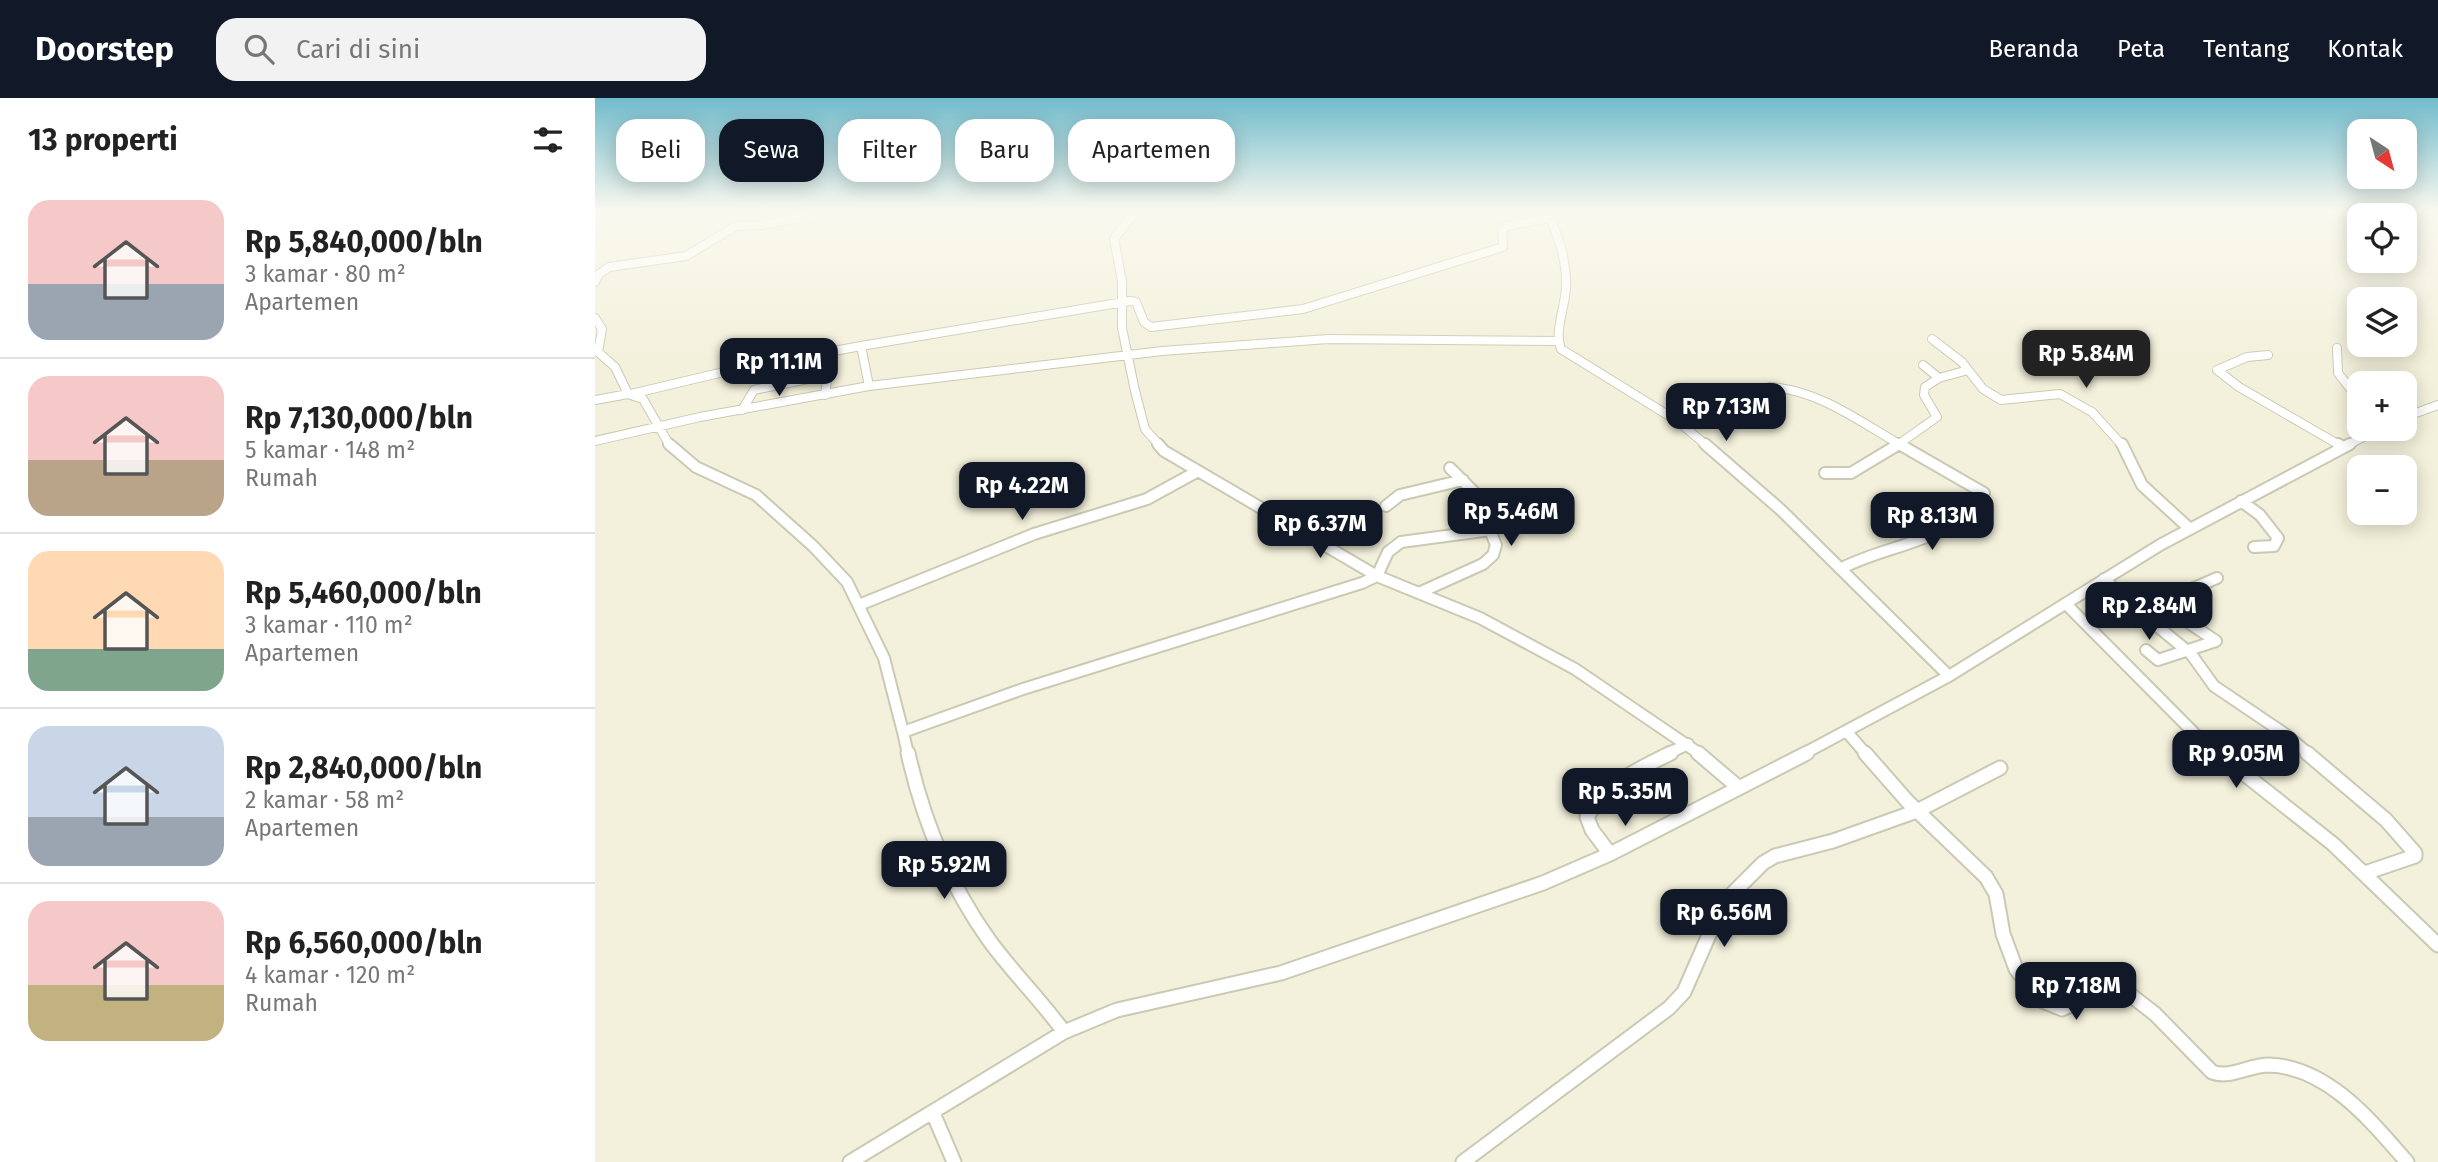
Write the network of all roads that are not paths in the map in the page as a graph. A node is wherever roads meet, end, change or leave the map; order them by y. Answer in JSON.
{"nodes":[{"id":1,"x":646,"y":262,"type":"edge"},
{"id":2,"x":1118,"y":262,"type":"edge"},
{"id":3,"x":1455,"y":262,"type":"edge"},
{"id":4,"x":1566,"y":262,"type":"edge"},
{"id":5,"x":595,"y":282,"type":"edge"},
{"id":6,"x":1122,"y":302,"type":"junction"},
{"id":7,"x":595,"y":318,"type":"edge"},
{"id":8,"x":1932,"y":339,"type":"dead end"},
{"id":9,"x":1558,"y":341,"type":"junction"},
{"id":10,"x":861,"y":346,"type":"junction"},
{"id":11,"x":2337,"y":348,"type":"dead end"},
{"id":12,"x":1129,"y":355,"type":"junction"},
{"id":13,"x":2268,"y":355,"type":"dead end"},
{"id":14,"x":1923,"y":365,"type":"dead end"},
{"id":15,"x":1968,"y":370,"type":"junction"},
{"id":16,"x":1939,"y":378,"type":"junction"},
{"id":17,"x":869,"y":386,"type":"junction"},
{"id":18,"x":2347,"y":386,"type":"edge"},
{"id":19,"x":630,"y":394,"type":"junction"},
{"id":20,"x":825,"y":394,"type":"junction"},
{"id":21,"x":595,"y":400,"type":"edge"},
{"id":22,"x":2438,"y":405,"type":"edge"},
{"id":23,"x":742,"y":410,"type":"junction"},
{"id":24,"x":2417,"y":413,"type":"edge"},
{"id":25,"x":1679,"y":422,"type":"junction"},
{"id":26,"x":657,"y":427,"type":"junction"},
{"id":27,"x":595,"y":441,"type":"edge"},
{"id":28,"x":2355,"y":441,"type":"edge"},
{"id":29,"x":1899,"y":444,"type":"junction"},
{"id":30,"x":2343,"y":447,"type":"junction"},
{"id":31,"x":1450,"y":468,"type":"dead end"},
{"id":32,"x":1198,"y":471,"type":"junction"},
{"id":33,"x":1825,"y":473,"type":"dead end"},
{"id":34,"x":1463,"y":480,"type":"junction"},
{"id":35,"x":2241,"y":501,"type":"junction"},
{"id":36,"x":1386,"y":506,"type":"dead end"},
{"id":37,"x":2190,"y":529,"type":"junction"},
{"id":38,"x":1491,"y":530,"type":"junction"},
{"id":39,"x":2255,"y":547,"type":"dead end"},
{"id":40,"x":1842,"y":568,"type":"junction"},
{"id":41,"x":1377,"y":576,"type":"junction"},
{"id":42,"x":2217,"y":578,"type":"dead end"},
{"id":43,"x":2104,"y":579,"type":"junction"},
{"id":44,"x":1421,"y":592,"type":"junction"},
{"id":45,"x":2156,"y":601,"type":"junction"},
{"id":46,"x":2066,"y":604,"type":"junction"},
{"id":47,"x":859,"y":606,"type":"junction"},
{"id":48,"x":2134,"y":607,"type":"junction"},
{"id":49,"x":2146,"y":650,"type":"dead end"},
{"id":50,"x":2185,"y":650,"type":"junction"},
{"id":51,"x":1949,"y":676,"type":"junction"},
{"id":52,"x":1846,"y":731,"type":"junction"},
{"id":53,"x":902,"y":732,"type":"junction"},
{"id":54,"x":2284,"y":734,"type":"junction"},
{"id":55,"x":1688,"y":744,"type":"junction"},
{"id":56,"x":2227,"y":762,"type":"junction"},
{"id":57,"x":2000,"y":768,"type":"dead end"},
{"id":58,"x":1738,"y":788,"type":"junction"},
{"id":59,"x":1917,"y":811,"type":"junction"},
{"id":60,"x":1610,"y":855,"type":"junction"},
{"id":61,"x":2365,"y":873,"type":"junction"},
{"id":62,"x":2438,"y":944,"type":"edge"},
{"id":63,"x":1064,"y":1032,"type":"junction"},
{"id":64,"x":933,"y":1113,"type":"junction"},
{"id":65,"x":850,"y":1162,"type":"edge"},
{"id":66,"x":954,"y":1162,"type":"edge"},
{"id":67,"x":1463,"y":1162,"type":"edge"},
{"id":68,"x":2407,"y":1162,"type":"edge"}],
"edges":[{"from":1,"to":5,"type":"street"},
{"from":2,"to":6,"type":"street"},
{"from":3,"to":6,"type":"street"},
{"from":4,"to":9,"type":"street"},
{"from":6,"to":10,"type":"street"},
{"from":6,"to":12,"type":"street"},
{"from":7,"to":19,"type":"street"},
{"from":8,"to":15,"type":"street"},
{"from":9,"to":12,"type":"street"},
{"from":9,"to":25,"type":"street"},
{"from":10,"to":17,"type":"street"},
{"from":10,"to":19,"type":"street"},
{"from":11,"to":18,"type":"street"},
{"from":12,"to":17,"type":"street"},
{"from":12,"to":32,"type":"street"},
{"from":13,"to":30,"type":"street"},
{"from":14,"to":16,"type":"street"},
{"from":15,"to":16,"type":"street"},
{"from":15,"to":37,"type":"street"},
{"from":16,"to":29,"type":"street"},
{"from":17,"to":20,"type":"street"},
{"from":19,"to":21,"type":"street"},
{"from":19,"to":26,"type":"street"},
{"from":20,"to":23,"type":"street"},
{"from":20,"to":23,"type":"street"},
{"from":22,"to":24,"type":"street"},
{"from":23,"to":26,"type":"street"},
{"from":25,"to":29,"type":"street"},
{"from":25,"to":40,"type":"street"},
{"from":26,"to":27,"type":"street"},
{"from":26,"to":47,"type":"street"},
{"from":28,"to":30,"type":"street"},
{"from":29,"to":33,"type":"street"},
{"from":29,"to":40,"type":"street"},
{"from":30,"to":35,"type":"street"},
{"from":31,"to":34,"type":"street"},
{"from":32,"to":41,"type":"street"},
{"from":32,"to":47,"type":"street"},
{"from":34,"to":36,"type":"street"},
{"from":34,"to":38,"type":"street"},
{"from":35,"to":37,"type":"street"},
{"from":35,"to":39,"type":"street"},
{"from":37,"to":43,"type":"street"},
{"from":38,"to":41,"type":"street"},
{"from":38,"to":44,"type":"street"},
{"from":40,"to":51,"type":"street"},
{"from":41,"to":44,"type":"street"},
{"from":41,"to":53,"type":"street"},
{"from":42,"to":45,"type":"street"},
{"from":43,"to":46,"type":"street"},
{"from":43,"to":48,"type":"street"},
{"from":44,"to":55,"type":"street"},
{"from":45,"to":48,"type":"street"},
{"from":45,"to":50,"type":"street"},
{"from":46,"to":51,"type":"street"},
{"from":46,"to":56,"type":"street"},
{"from":47,"to":53,"type":"street"},
{"from":48,"to":50,"type":"street"},
{"from":49,"to":50,"type":"street"},
{"from":50,"to":54,"type":"street"},
{"from":51,"to":52,"type":"street"},
{"from":52,"to":58,"type":"street"},
{"from":52,"to":59,"type":"street"},
{"from":53,"to":63,"type":"street"},
{"from":54,"to":56,"type":"street"},
{"from":54,"to":61,"type":"street"},
{"from":55,"to":58,"type":"street"},
{"from":55,"to":60,"type":"street"},
{"from":56,"to":61,"type":"street"},
{"from":57,"to":59,"type":"street"},
{"from":58,"to":60,"type":"street"},
{"from":59,"to":67,"type":"street"},
{"from":59,"to":68,"type":"street"},
{"from":60,"to":63,"type":"street"},
{"from":61,"to":62,"type":"street"},
{"from":63,"to":64,"type":"street"},
{"from":64,"to":65,"type":"street"},
{"from":64,"to":66,"type":"street"}]}
